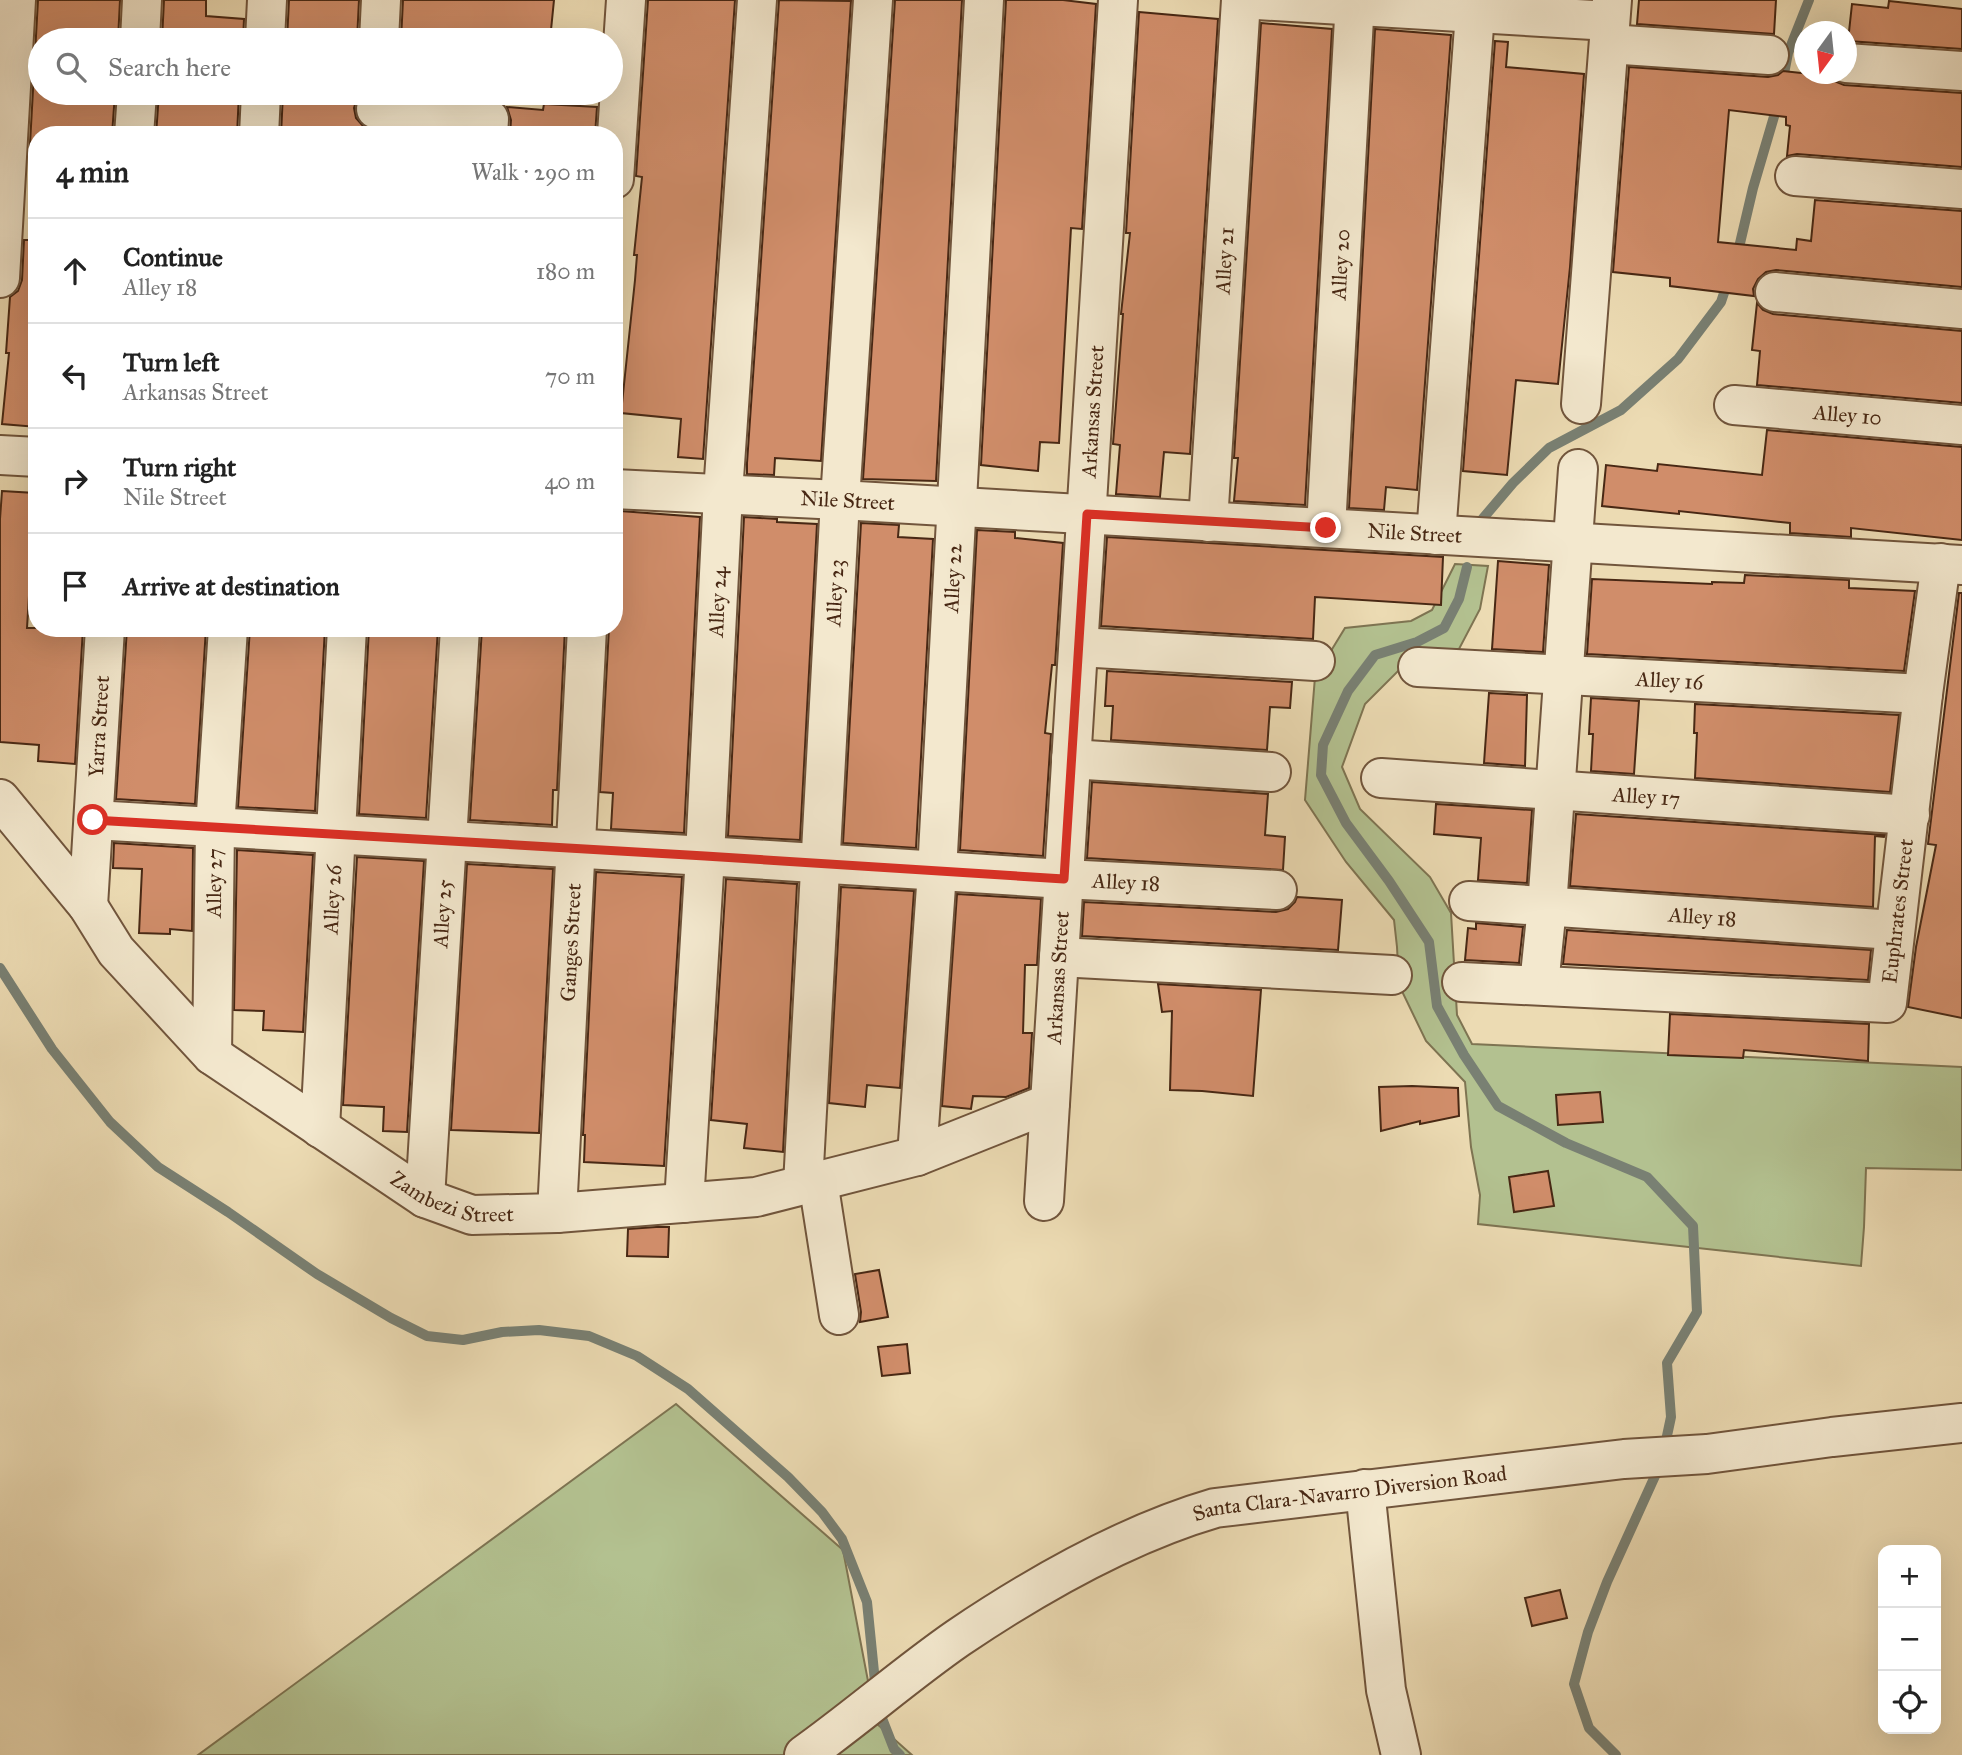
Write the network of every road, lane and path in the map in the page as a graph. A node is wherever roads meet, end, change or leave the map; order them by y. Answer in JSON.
{"nodes":[{"id":1,"x":16,"y":0,"type":"edge"},
{"id":2,"x":142,"y":0,"type":"edge"},
{"id":3,"x":267,"y":0,"type":"edge"},
{"id":4,"x":382,"y":0,"type":"edge"},
{"id":5,"x":626,"y":0,"type":"edge"},
{"id":6,"x":757,"y":0,"type":"edge"},
{"id":7,"x":873,"y":0,"type":"edge"},
{"id":8,"x":984,"y":0,"type":"edge"},
{"id":9,"x":1118,"y":0,"type":"edge"},
{"id":10,"x":1241,"y":0,"type":"edge"},
{"id":11,"x":1257,"y":0,"type":"edge"},
{"id":12,"x":1355,"y":3,"type":"edge"},
{"id":13,"x":1476,"y":6,"type":"edge"},
{"id":14,"x":1611,"y":22,"type":"edge"},
{"id":15,"x":141,"y":28,"type":"edge"},
{"id":16,"x":266,"y":28,"type":"edge"},
{"id":17,"x":380,"y":28,"type":"edge"},
{"id":18,"x":623,"y":45,"type":"edge"},
{"id":19,"x":1769,"y":55,"type":"dead end"},
{"id":20,"x":1857,"y":64,"type":"edge"},
{"id":21,"x":1962,"y":71,"type":"edge"},
{"id":22,"x":135,"y":105,"type":"edge"},
{"id":23,"x":260,"y":105,"type":"edge"},
{"id":24,"x":619,"y":105,"type":"edge"},
{"id":25,"x":375,"y":112,"type":"edge"},
{"id":26,"x":134,"y":126,"type":"edge"},
{"id":27,"x":259,"y":126,"type":"edge"},
{"id":28,"x":489,"y":126,"type":"edge"},
{"id":29,"x":618,"y":126,"type":"edge"},
{"id":30,"x":1795,"y":176,"type":"dead end"},
{"id":31,"x":1962,"y":189,"type":"edge"},
{"id":32,"x":0,"y":278,"type":"edge"},
{"id":33,"x":1774,"y":292,"type":"dead end"},
{"id":34,"x":1962,"y":309,"type":"edge"},
{"id":35,"x":1581,"y":404,"type":"dead end"},
{"id":36,"x":1734,"y":405,"type":"dead end"},
{"id":37,"x":1962,"y":425,"type":"edge"},
{"id":38,"x":0,"y":456,"type":"edge"},
{"id":39,"x":28,"y":457,"type":"edge"},
{"id":40,"x":1578,"y":469,"type":"dead end"},
{"id":41,"x":623,"y":489,"type":"edge"},
{"id":42,"x":723,"y":493,"type":"junction"},
{"id":43,"x":840,"y":500,"type":"junction"},
{"id":44,"x":958,"y":507,"type":"junction"},
{"id":45,"x":1087,"y":514,"type":"junction"},
{"id":46,"x":1208,"y":522,"type":"junction"},
{"id":47,"x":1326,"y":528,"type":"junction"},
{"id":48,"x":1436,"y":535,"type":"junction"},
{"id":49,"x":1574,"y":542,"type":"junction"},
{"id":50,"x":1952,"y":564,"type":"edge"},
{"id":51,"x":104,"y":637,"type":"edge"},
{"id":52,"x":227,"y":637,"type":"edge"},
{"id":53,"x":346,"y":637,"type":"edge"},
{"id":54,"x":459,"y":637,"type":"edge"},
{"id":55,"x":587,"y":637,"type":"edge"},
{"id":56,"x":1079,"y":647,"type":"junction"},
{"id":57,"x":1315,"y":661,"type":"dead end"},
{"id":58,"x":1418,"y":667,"type":"dead end"},
{"id":59,"x":1563,"y":675,"type":"junction"},
{"id":60,"x":1923,"y":694,"type":"junction"},
{"id":61,"x":1071,"y":759,"type":"junction"},
{"id":62,"x":1271,"y":772,"type":"dead end"},
{"id":63,"x":1381,"y":778,"type":"dead end"},
{"id":64,"x":1555,"y":791,"type":"junction"},
{"id":65,"x":0,"y":799,"type":"edge"},
{"id":66,"x":1910,"y":816,"type":"junction"},
{"id":67,"x":93,"y":820,"type":"junction"},
{"id":68,"x":215,"y":828,"type":"junction"},
{"id":69,"x":335,"y":835,"type":"junction"},
{"id":70,"x":448,"y":842,"type":"junction"},
{"id":71,"x":576,"y":850,"type":"junction"},
{"id":72,"x":705,"y":856,"type":"junction"},
{"id":73,"x":821,"y":864,"type":"junction"},
{"id":74,"x":937,"y":872,"type":"junction"},
{"id":75,"x":1064,"y":879,"type":"junction"},
{"id":76,"x":1277,"y":890,"type":"dead end"},
{"id":77,"x":1469,"y":901,"type":"dead end"},
{"id":78,"x":88,"y":906,"type":"junction"},
{"id":79,"x":1547,"y":907,"type":"junction"},
{"id":80,"x":1894,"y":930,"type":"junction"},
{"id":81,"x":1059,"y":957,"type":"junction"},
{"id":82,"x":1392,"y":975,"type":"dead end"},
{"id":83,"x":1462,"y":982,"type":"dead end"},
{"id":84,"x":1539,"y":985,"type":"junction"},
{"id":85,"x":212,"y":1055,"type":"junction"},
{"id":86,"x":1050,"y":1103,"type":"junction"},
{"id":87,"x":320,"y":1128,"type":"junction"},
{"id":88,"x":917,"y":1156,"type":"junction"},
{"id":89,"x":810,"y":1183,"type":"junction"},
{"id":90,"x":425,"y":1198,"type":"junction"},
{"id":91,"x":1044,"y":1201,"type":"dead end"},
{"id":92,"x":684,"y":1203,"type":"junction"},
{"id":93,"x":557,"y":1213,"type":"junction"},
{"id":94,"x":839,"y":1315,"type":"dead end"},
{"id":95,"x":1962,"y":1423,"type":"edge"},
{"id":96,"x":1365,"y":1489,"type":"junction"},
{"id":97,"x":804,"y":1755,"type":"edge"},
{"id":98,"x":1401,"y":1755,"type":"edge"}],
"edges":[{"from":1,"to":32,"type":"street"},
{"from":2,"to":15,"type":"street"},
{"from":3,"to":16,"type":"street"},
{"from":4,"to":17,"type":"street"},
{"from":5,"to":18,"type":"street"},
{"from":6,"to":42,"type":"street","name":"Alley 24"},
{"from":7,"to":43,"type":"street","name":"Alley 23"},
{"from":8,"to":44,"type":"street","name":"Alley 22"},
{"from":9,"to":45,"type":"street","name":"Arkansas Street"},
{"from":10,"to":46,"type":"street","name":"Alley 21"},
{"from":11,"to":12,"type":"street"},
{"from":12,"to":13,"type":"street"},
{"from":12,"to":47,"type":"street","name":"Alley 20"},
{"from":13,"to":14,"type":"street"},
{"from":13,"to":48,"type":"street"},
{"from":14,"to":19,"type":"street"},
{"from":14,"to":35,"type":"street"},
{"from":20,"to":21,"type":"street"},
{"from":22,"to":26,"type":"street"},
{"from":23,"to":27,"type":"street"},
{"from":24,"to":29,"type":"street"},
{"from":25,"to":28,"type":"street"},
{"from":30,"to":31,"type":"street"},
{"from":33,"to":34,"type":"street"},
{"from":36,"to":37,"type":"street","name":"Alley 10"},
{"from":38,"to":39,"type":"street"},
{"from":40,"to":49,"type":"street"},
{"from":41,"to":42,"type":"street","name":"Nile Street"},
{"from":42,"to":43,"type":"street","name":"Nile Street"},
{"from":42,"to":72,"type":"street","name":"Alley 24"},
{"from":43,"to":44,"type":"street","name":"Nile Street"},
{"from":43,"to":73,"type":"street","name":"Alley 23"},
{"from":44,"to":45,"type":"street","name":"Nile Street"},
{"from":44,"to":74,"type":"street","name":"Alley 22"},
{"from":45,"to":46,"type":"street","name":"Nile Street"},
{"from":45,"to":56,"type":"street","name":"Arkansas Street"},
{"from":46,"to":47,"type":"street","name":"Nile Street"},
{"from":47,"to":48,"type":"street","name":"Nile Street"},
{"from":48,"to":49,"type":"street","name":"Nile Street"},
{"from":49,"to":50,"type":"street","name":"Nile Street"},
{"from":49,"to":59,"type":"street"},
{"from":50,"to":60,"type":"street","name":"Euphrates Street"},
{"from":51,"to":67,"type":"street","name":"Yarra Street"},
{"from":52,"to":68,"type":"street","name":"Alley 27"},
{"from":53,"to":69,"type":"street","name":"Alley 26"},
{"from":54,"to":70,"type":"street","name":"Alley 25"},
{"from":55,"to":71,"type":"street","name":"Ganges Street"},
{"from":56,"to":57,"type":"street"},
{"from":56,"to":61,"type":"street","name":"Arkansas Street"},
{"from":58,"to":59,"type":"street","name":"Alley 16"},
{"from":59,"to":60,"type":"street","name":"Alley 16"},
{"from":59,"to":64,"type":"street"},
{"from":60,"to":66,"type":"street","name":"Euphrates Street"},
{"from":61,"to":62,"type":"street"},
{"from":61,"to":75,"type":"street","name":"Arkansas Street"},
{"from":63,"to":64,"type":"street","name":"Alley 17"},
{"from":64,"to":66,"type":"street","name":"Alley 17"},
{"from":64,"to":79,"type":"street"},
{"from":65,"to":78,"type":"street","name":"Zambezi Street"},
{"from":66,"to":80,"type":"street","name":"Euphrates Street"},
{"from":67,"to":68,"type":"street","name":"Alley 18"},
{"from":67,"to":78,"type":"street","name":"Yarra Street"},
{"from":68,"to":69,"type":"street","name":"Alley 18"},
{"from":68,"to":85,"type":"street","name":"Alley 27"},
{"from":69,"to":70,"type":"street","name":"Alley 18"},
{"from":69,"to":87,"type":"street","name":"Alley 26"},
{"from":70,"to":71,"type":"street","name":"Alley 18"},
{"from":70,"to":90,"type":"street","name":"Alley 25"},
{"from":71,"to":72,"type":"street","name":"Alley 18"},
{"from":71,"to":93,"type":"street","name":"Ganges Street"},
{"from":72,"to":73,"type":"street","name":"Alley 18"},
{"from":72,"to":92,"type":"street","name":"Alley 24"},
{"from":73,"to":74,"type":"street","name":"Alley 18"},
{"from":73,"to":89,"type":"street","name":"Alley 23"},
{"from":74,"to":75,"type":"street","name":"Alley 18"},
{"from":74,"to":88,"type":"street","name":"Alley 22"},
{"from":75,"to":76,"type":"street","name":"Alley 18"},
{"from":75,"to":81,"type":"street","name":"Arkansas Street"},
{"from":77,"to":79,"type":"street","name":"Alley 18"},
{"from":78,"to":85,"type":"street","name":"Zambezi Street"},
{"from":79,"to":80,"type":"street","name":"Alley 18"},
{"from":79,"to":84,"type":"street"},
{"from":80,"to":84,"type":"street","name":"Euphrates Street"},
{"from":81,"to":82,"type":"street"},
{"from":81,"to":86,"type":"street","name":"Arkansas Street"},
{"from":83,"to":84,"type":"street","name":"Euphrates Street"},
{"from":85,"to":87,"type":"street","name":"Zambezi Street"},
{"from":86,"to":88,"type":"street","name":"Zambezi Street"},
{"from":86,"to":91,"type":"street","name":"Arkansas Street"},
{"from":87,"to":90,"type":"street","name":"Zambezi Street"},
{"from":88,"to":89,"type":"street","name":"Zambezi Street"},
{"from":89,"to":92,"type":"street","name":"Zambezi Street"},
{"from":89,"to":94,"type":"street","name":"Alley 23"},
{"from":90,"to":93,"type":"street","name":"Zambezi Street"},
{"from":92,"to":93,"type":"street","name":"Zambezi Street"},
{"from":95,"to":96,"type":"street","name":"Santa Clara-Navarro Diversion Road"},
{"from":96,"to":97,"type":"street","name":"Santa Clara-Navarro Diversion Road"},
{"from":96,"to":98,"type":"street"}]}
